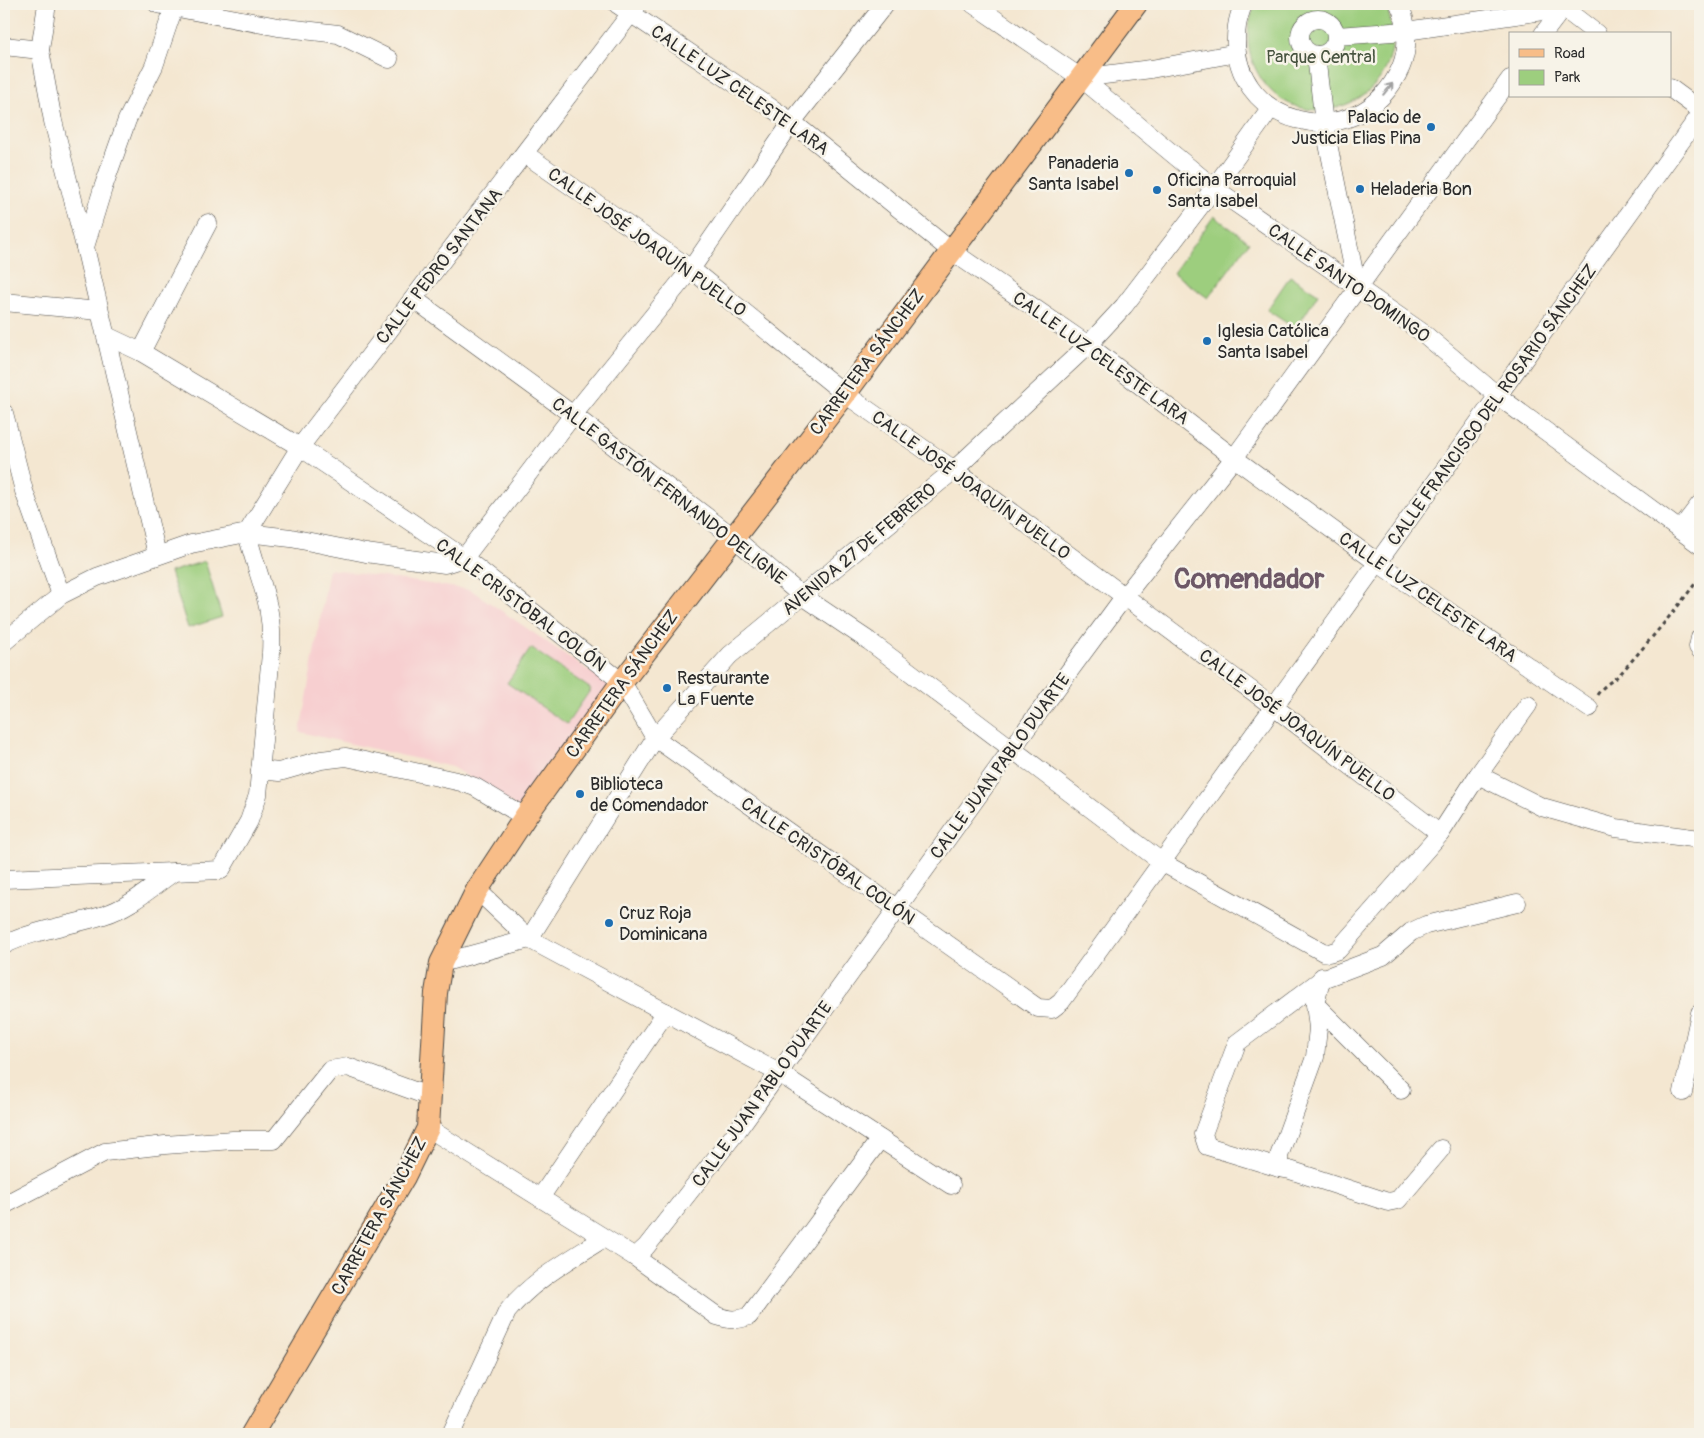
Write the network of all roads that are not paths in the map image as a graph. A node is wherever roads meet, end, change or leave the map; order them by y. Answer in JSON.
{"nodes":[{"id":1,"x":47,"y":4,"type":"edge"},
{"id":2,"x":157,"y":4,"type":"edge"},
{"id":3,"x":885,"y":4,"type":"edge"},
{"id":4,"x":973,"y":4,"type":"edge"},
{"id":5,"x":1136,"y":4,"type":"edge"},
{"id":6,"x":1243,"y":4,"type":"edge"},
{"id":7,"x":1399,"y":4,"type":"edge"},
{"id":8,"x":1562,"y":5,"type":"edge"},
{"id":9,"x":175,"y":6,"type":"edge"},
{"id":10,"x":628,"y":7,"type":"edge"},
{"id":11,"x":1406,"y":31,"type":"junction"},
{"id":12,"x":1545,"y":32,"type":"edge"},
{"id":13,"x":1595,"y":32,"type":"edge"},
{"id":14,"x":1337,"y":36,"type":"junction"},
{"id":15,"x":4,"y":46,"type":"edge"},
{"id":16,"x":40,"y":50,"type":"junction"},
{"id":17,"x":1237,"y":53,"type":"junction"},
{"id":18,"x":1316,"y":55,"type":"junction"},
{"id":19,"x":389,"y":59,"type":"dead end"},
{"id":20,"x":1081,"y":78,"type":"junction"},
{"id":21,"x":1509,"y":80,"type":"edge"},
{"id":22,"x":1672,"y":89,"type":"edge"},
{"id":23,"x":1271,"y":108,"type":"junction"},
{"id":24,"x":1700,"y":110,"type":"edge"},
{"id":25,"x":1700,"y":115,"type":"edge"},
{"id":26,"x":792,"y":122,"type":"junction"},
{"id":27,"x":1324,"y":124,"type":"junction"},
{"id":28,"x":525,"y":154,"type":"junction"},
{"id":29,"x":1214,"y":188,"type":"junction"},
{"id":30,"x":208,"y":223,"type":"dead end"},
{"id":31,"x":85,"y":247,"type":"junction"},
{"id":32,"x":950,"y":250,"type":"junction"},
{"id":33,"x":691,"y":270,"type":"junction"},
{"id":34,"x":1357,"y":287,"type":"junction"},
{"id":35,"x":414,"y":299,"type":"junction"},
{"id":36,"x":4,"y":302,"type":"edge"},
{"id":37,"x":99,"y":311,"type":"junction"},
{"id":38,"x":107,"y":336,"type":"junction"},
{"id":39,"x":1088,"y":344,"type":"junction"},
{"id":40,"x":141,"y":352,"type":"junction"},
{"id":41,"x":845,"y":394,"type":"junction"},
{"id":42,"x":1498,"y":396,"type":"junction"},
{"id":43,"x":4,"y":413,"type":"edge"},
{"id":44,"x":573,"y":415,"type":"junction"},
{"id":45,"x":300,"y":447,"type":"junction"},
{"id":46,"x":1234,"y":458,"type":"junction"},
{"id":47,"x":954,"y":470,"type":"junction"},
{"id":48,"x":1700,"y":504,"type":"edge"},
{"id":49,"x":1682,"y":529,"type":"junction"},
{"id":50,"x":247,"y":533,"type":"junction"},
{"id":51,"x":732,"y":537,"type":"junction"},
{"id":52,"x":1700,"y":545,"type":"edge"},
{"id":53,"x":158,"y":555,"type":"junction"},
{"id":54,"x":464,"y":558,"type":"junction"},
{"id":55,"x":1378,"y":563,"type":"junction"},
{"id":56,"x":61,"y":595,"type":"junction"},
{"id":57,"x":802,"y":596,"type":"junction"},
{"id":58,"x":1124,"y":597,"type":"junction"},
{"id":59,"x":1700,"y":638,"type":"edge"},
{"id":60,"x":4,"y":642,"type":"edge"},
{"id":61,"x":1700,"y":650,"type":"edge"},
{"id":62,"x":622,"y":682,"type":"junction"},
{"id":63,"x":1528,"y":705,"type":"dead end"},
{"id":64,"x":1274,"y":707,"type":"junction"},
{"id":65,"x":1589,"y":708,"type":"road end"},
{"id":66,"x":654,"y":738,"type":"junction"},
{"id":67,"x":1011,"y":750,"type":"junction"},
{"id":68,"x":260,"y":770,"type":"junction"},
{"id":69,"x":1478,"y":775,"type":"junction"},
{"id":70,"x":525,"y":817,"type":"junction"},
{"id":71,"x":1440,"y":834,"type":"junction"},
{"id":72,"x":1700,"y":838,"type":"edge"},
{"id":73,"x":1163,"y":863,"type":"junction"},
{"id":74,"x":174,"y":872,"type":"junction"},
{"id":75,"x":4,"y":879,"type":"edge"},
{"id":76,"x":477,"y":890,"type":"junction"},
{"id":77,"x":1517,"y":903,"type":"dead end"},
{"id":78,"x":897,"y":910,"type":"junction"},
{"id":79,"x":529,"y":939,"type":"junction"},
{"id":80,"x":4,"y":945,"type":"edge"},
{"id":81,"x":1330,"y":953,"type":"junction"},
{"id":82,"x":441,"y":963,"type":"junction"},
{"id":83,"x":1322,"y":979,"type":"junction"},
{"id":84,"x":1315,"y":1004,"type":"junction"},
{"id":85,"x":1052,"y":1009,"type":"joint"},
{"id":86,"x":666,"y":1012,"type":"junction"},
{"id":87,"x":1700,"y":1013,"type":"edge"},
{"id":88,"x":779,"y":1073,"type":"junction"},
{"id":89,"x":1402,"y":1090,"type":"dead end"},
{"id":90,"x":1683,"y":1092,"type":"dead end"},
{"id":91,"x":428,"y":1096,"type":"junction"},
{"id":92,"x":428,"y":1128,"type":"junction"},
{"id":93,"x":880,"y":1139,"type":"junction"},
{"id":94,"x":1441,"y":1149,"type":"dead end"},
{"id":95,"x":1279,"y":1168,"type":"junction"},
{"id":96,"x":951,"y":1185,"type":"dead end"},
{"id":97,"x":540,"y":1198,"type":"junction"},
{"id":98,"x":4,"y":1205,"type":"edge"},
{"id":99,"x":604,"y":1238,"type":"junction"},
{"id":100,"x":635,"y":1258,"type":"junction"},
{"id":101,"x":252,"y":1434,"type":"edge"},
{"id":102,"x":451,"y":1434,"type":"edge"}],
"edges":[{"from":1,"to":16,"type":"street"},
{"from":2,"to":9,"type":"street"},
{"from":3,"to":26,"type":"street"},
{"from":4,"to":20,"type":"street","name":"CALLE SANTO DOMINGO"},
{"from":5,"to":20,"type":"main road","name":"CARRETERA SÁNCHEZ"},
{"from":6,"to":17,"type":"street"},
{"from":7,"to":11,"type":"street"},
{"from":8,"to":11,"type":"street"},
{"from":8,"to":12,"type":"street"},
{"from":8,"to":13,"type":"street"},
{"from":9,"to":19,"type":"street"},
{"from":9,"to":31,"type":"street"},
{"from":10,"to":26,"type":"street","name":"CALLE LUZ CELESTE LARA"},
{"from":10,"to":28,"type":"street","name":"CALLE PEDRO SANTANA"},
{"from":11,"to":14,"type":"street"},
{"from":27,"to":11,"type":"street","one_way":true},
{"from":14,"to":18,"type":"street"},
{"from":14,"to":18,"type":"street"},
{"from":15,"to":16,"type":"street"},
{"from":16,"to":31,"type":"street"},
{"from":17,"to":20,"type":"street"},
{"from":17,"to":23,"type":"street"},
{"from":18,"to":27,"type":"street"},
{"from":20,"to":29,"type":"street","name":"CALLE SANTO DOMINGO"},
{"from":20,"to":32,"type":"main road","name":"CARRETERA SÁNCHEZ"},
{"from":21,"to":34,"type":"street","name":"CALLE JUAN PABLO DUARTE"},
{"from":22,"to":24,"type":"street"},
{"from":23,"to":27,"type":"street"},
{"from":23,"to":29,"type":"street","name":"AVENIDA 27 DE FEBRERO"},
{"from":25,"to":42,"type":"street","name":"CALLE FRANCISCO DEL ROSARIO SÁNCHEZ"},
{"from":26,"to":32,"type":"street","name":"CALLE LUZ CELESTE LARA"},
{"from":26,"to":33,"type":"street"},
{"from":27,"to":34,"type":"street"},
{"from":28,"to":33,"type":"street","name":"CALLE JOSÉ JOAQUÍN PUELLO"},
{"from":28,"to":35,"type":"street","name":"CALLE PEDRO SANTANA"},
{"from":29,"to":34,"type":"street","name":"CALLE SANTO DOMINGO"},
{"from":29,"to":39,"type":"street","name":"AVENIDA 27 DE FEBRERO"},
{"from":30,"to":40,"type":"street"},
{"from":31,"to":37,"type":"street"},
{"from":32,"to":39,"type":"street","name":"CALLE LUZ CELESTE LARA"},
{"from":32,"to":41,"type":"main road","name":"CARRETERA SÁNCHEZ"},
{"from":33,"to":41,"type":"street","name":"CALLE JOSÉ JOAQUÍN PUELLO"},
{"from":33,"to":44,"type":"street"},
{"from":34,"to":42,"type":"street","name":"CALLE SANTO DOMINGO"},
{"from":34,"to":46,"type":"street","name":"CALLE JUAN PABLO DUARTE"},
{"from":35,"to":44,"type":"street","name":"CALLE GASTÓN FERNANDO DELIGNE"},
{"from":35,"to":45,"type":"street","name":"CALLE PEDRO SANTANA"},
{"from":36,"to":37,"type":"street"},
{"from":37,"to":38,"type":"street"},
{"from":38,"to":40,"type":"street","name":"CALLE CRISTÓBAL COLÓN"},
{"from":38,"to":53,"type":"street"},
{"from":39,"to":46,"type":"street","name":"CALLE LUZ CELESTE LARA"},
{"from":39,"to":47,"type":"street","name":"AVENIDA 27 DE FEBRERO"},
{"from":40,"to":45,"type":"street","name":"CALLE CRISTÓBAL COLÓN"},
{"from":41,"to":47,"type":"street","name":"CALLE JOSÉ JOAQUÍN PUELLO"},
{"from":41,"to":51,"type":"main road","name":"CARRETERA SÁNCHEZ"},
{"from":42,"to":49,"type":"street","name":"CALLE SANTO DOMINGO"},
{"from":42,"to":55,"type":"street","name":"CALLE FRANCISCO DEL ROSARIO SÁNCHEZ"},
{"from":43,"to":56,"type":"street"},
{"from":44,"to":51,"type":"street","name":"CALLE GASTÓN FERNANDO DELIGNE"},
{"from":44,"to":54,"type":"street"},
{"from":45,"to":50,"type":"street","name":"CALLE PEDRO SANTANA"},
{"from":45,"to":54,"type":"street","name":"CALLE CRISTÓBAL COLÓN"},
{"from":46,"to":55,"type":"street","name":"CALLE LUZ CELESTE LARA"},
{"from":46,"to":58,"type":"street","name":"CALLE JUAN PABLO DUARTE"},
{"from":47,"to":57,"type":"street","name":"AVENIDA 27 DE FEBRERO"},
{"from":47,"to":58,"type":"street","name":"CALLE JOSÉ JOAQUÍN PUELLO"},
{"from":48,"to":49,"type":"street"},
{"from":49,"to":52,"type":"street","name":"CALLE SANTO DOMINGO"},
{"from":50,"to":53,"type":"street"},
{"from":50,"to":54,"type":"street"},
{"from":50,"to":68,"type":"street"},
{"from":51,"to":57,"type":"street","name":"CALLE GASTÓN FERNANDO DELIGNE"},
{"from":51,"to":62,"type":"main road","name":"CARRETERA SÁNCHEZ"},
{"from":53,"to":56,"type":"street"},
{"from":54,"to":62,"type":"street","name":"CALLE CRISTÓBAL COLÓN"},
{"from":55,"to":64,"type":"street","name":"CALLE FRANCISCO DEL ROSARIO SÁNCHEZ"},
{"from":55,"to":65,"type":"street","name":"CALLE LUZ CELESTE LARA"},
{"from":56,"to":60,"type":"street"},
{"from":57,"to":66,"type":"street","name":"AVENIDA 27 DE FEBRERO"},
{"from":57,"to":67,"type":"street","name":"CALLE GASTÓN FERNANDO DELIGNE"},
{"from":58,"to":64,"type":"street","name":"CALLE JOSÉ JOAQUÍN PUELLO"},
{"from":58,"to":67,"type":"street","name":"CALLE JUAN PABLO DUARTE"},
{"from":59,"to":61,"type":"street"},
{"from":62,"to":66,"type":"street","name":"CALLE CRISTÓBAL COLÓN"},
{"from":62,"to":70,"type":"main road","name":"CARRETERA SÁNCHEZ"},
{"from":63,"to":69,"type":"street"},
{"from":64,"to":71,"type":"street","name":"CALLE JOSÉ JOAQUÍN PUELLO"},
{"from":64,"to":73,"type":"street","name":"CALLE FRANCISCO DEL ROSARIO SÁNCHEZ"},
{"from":66,"to":78,"type":"street","name":"CALLE CRISTÓBAL COLÓN"},
{"from":66,"to":79,"type":"street","name":"AVENIDA 27 DE FEBRERO"},
{"from":67,"to":73,"type":"street","name":"CALLE GASTÓN FERNANDO DELIGNE"},
{"from":67,"to":78,"type":"street","name":"CALLE JUAN PABLO DUARTE"},
{"from":68,"to":70,"type":"street"},
{"from":68,"to":74,"type":"street"},
{"from":69,"to":71,"type":"street"},
{"from":69,"to":72,"type":"street"},
{"from":70,"to":76,"type":"main road","name":"CARRETERA SÁNCHEZ"},
{"from":71,"to":81,"type":"street"},
{"from":73,"to":81,"type":"street","name":"CALLE GASTÓN FERNANDO DELIGNE"},
{"from":73,"to":85,"type":"street","name":"CALLE FRANCISCO DEL ROSARIO SÁNCHEZ"},
{"from":74,"to":75,"type":"street"},
{"from":74,"to":80,"type":"street"},
{"from":76,"to":79,"type":"street"},
{"from":76,"to":82,"type":"main road","name":"CARRETERA SÁNCHEZ"},
{"from":77,"to":83,"type":"street"},
{"from":78,"to":85,"type":"street","name":"CALLE CRISTÓBAL COLÓN"},
{"from":78,"to":88,"type":"street","name":"CALLE JUAN PABLO DUARTE"},
{"from":79,"to":82,"type":"street"},
{"from":79,"to":86,"type":"street"},
{"from":81,"to":83,"type":"street"},
{"from":82,"to":91,"type":"main road","name":"CARRETERA SÁNCHEZ"},
{"from":83,"to":84,"type":"street"},
{"from":83,"to":95,"type":"street"},
{"from":84,"to":89,"type":"street"},
{"from":84,"to":95,"type":"street"},
{"from":86,"to":88,"type":"street"},
{"from":86,"to":97,"type":"street"},
{"from":87,"to":90,"type":"street"},
{"from":88,"to":93,"type":"street"},
{"from":88,"to":100,"type":"street","name":"CALLE JUAN PABLO DUARTE"},
{"from":91,"to":92,"type":"main road","name":"CARRETERA SÁNCHEZ"},
{"from":91,"to":98,"type":"street"},
{"from":92,"to":97,"type":"street"},
{"from":92,"to":101,"type":"main road","name":"CARRETERA SÁNCHEZ"},
{"from":93,"to":96,"type":"street"},
{"from":93,"to":100,"type":"street"},
{"from":94,"to":95,"type":"street"},
{"from":97,"to":99,"type":"street"},
{"from":99,"to":100,"type":"street"},
{"from":99,"to":102,"type":"street"}]}
